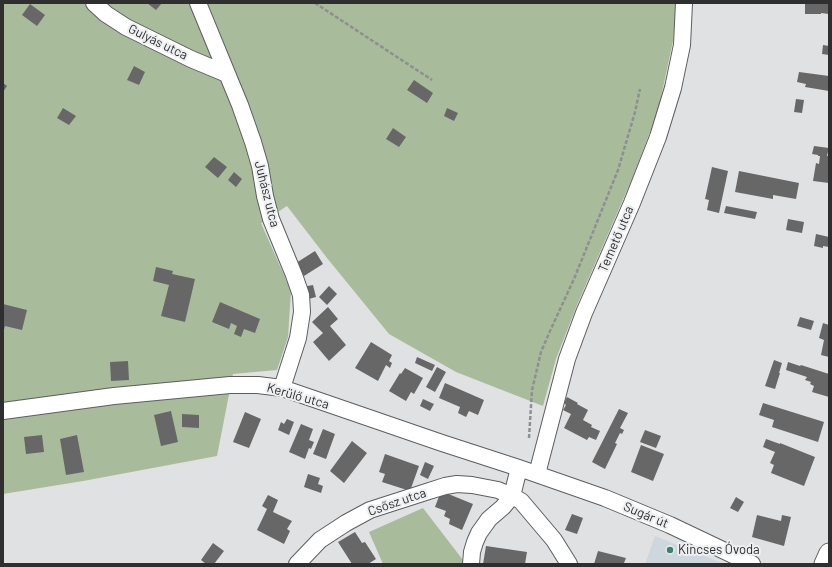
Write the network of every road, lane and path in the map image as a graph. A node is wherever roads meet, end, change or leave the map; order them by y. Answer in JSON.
{"nodes":[{"id":1,"x":94,"y":3,"type":"edge"},
{"id":2,"x":198,"y":3,"type":"edge"},
{"id":3,"x":315,"y":3,"type":"edge"},
{"id":4,"x":684,"y":3,"type":"edge"},
{"id":5,"x":227,"y":74,"type":"junction"},
{"id":6,"x":432,"y":80,"type":"dead end"},
{"id":7,"x":640,"y":89,"type":"dead end"},
{"id":8,"x":282,"y":388,"type":"junction"},
{"id":9,"x":3,"y":411,"type":"edge"},
{"id":10,"x":528,"y":441,"type":"dead end"},
{"id":11,"x":519,"y":468,"type":"junction"},
{"id":12,"x":536,"y":474,"type":"junction"},
{"id":13,"x":512,"y":496,"type":"junction"},
{"id":14,"x":829,"y":553,"type":"edge"},
{"id":15,"x":297,"y":564,"type":"edge"},
{"id":16,"x":471,"y":564,"type":"edge"},
{"id":17,"x":569,"y":564,"type":"edge"},
{"id":18,"x":752,"y":564,"type":"edge"},
{"id":19,"x":824,"y":564,"type":"edge"}],
"edges":[{"from":1,"to":5,"type":"street","name":"Gulyás utca"},
{"from":2,"to":5,"type":"street","name":"Juhász utca"},
{"from":3,"to":6,"type":"path"},
{"from":4,"to":12,"type":"street","name":"Temető utca"},
{"from":5,"to":8,"type":"street","name":"Juhász utca"},
{"from":7,"to":10,"type":"path"},
{"from":8,"to":9,"type":"street","name":"Kerülő utca"},
{"from":8,"to":11,"type":"street","name":"Kerülő utca"},
{"from":11,"to":12,"type":"street","name":"Kerülő utca"},
{"from":11,"to":13,"type":"street"},
{"from":12,"to":18,"type":"street","name":"Sugár út"},
{"from":13,"to":15,"type":"street","name":"Csősz utca"},
{"from":13,"to":16,"type":"street"},
{"from":13,"to":17,"type":"street","name":"Csősz utca"},
{"from":14,"to":19,"type":"street"}]}
